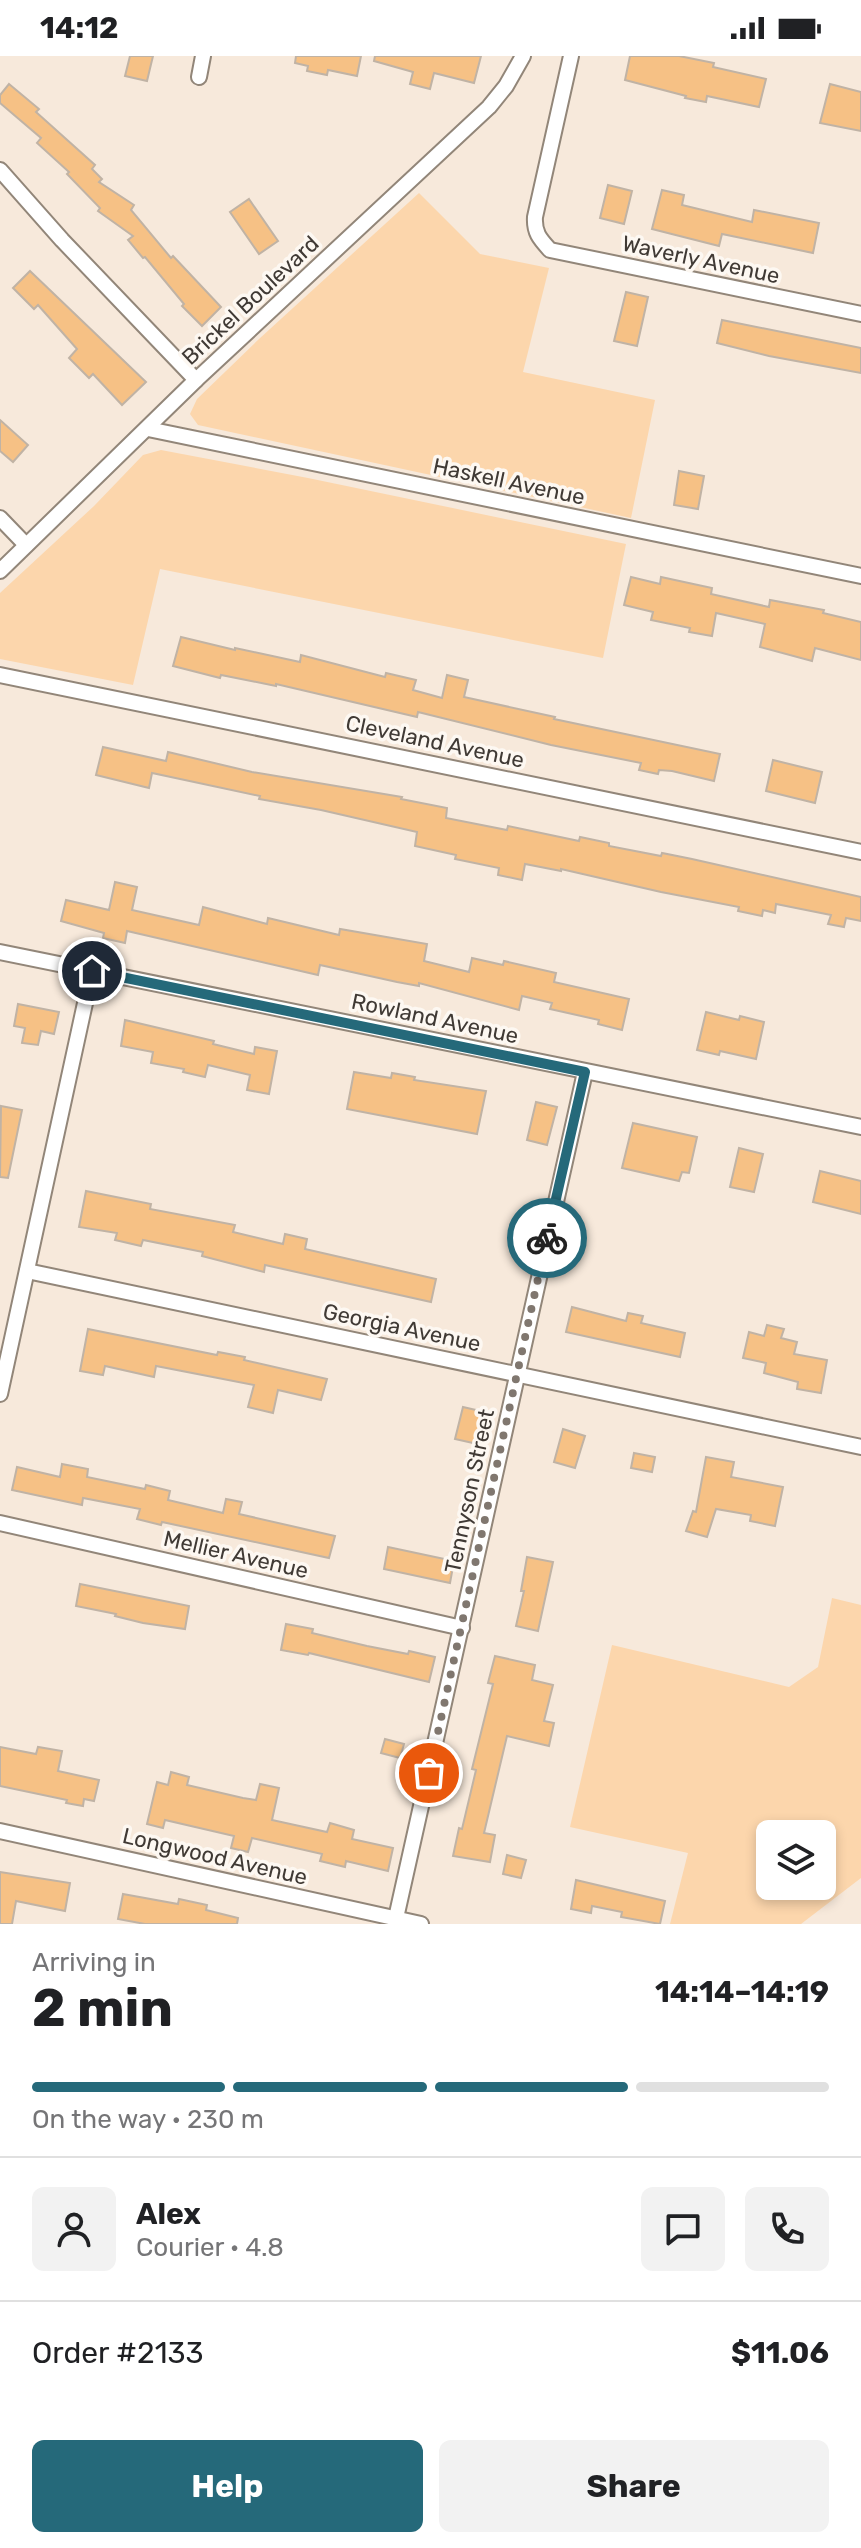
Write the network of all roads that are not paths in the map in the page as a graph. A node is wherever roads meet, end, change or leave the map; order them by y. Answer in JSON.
{"nodes":[{"id":1,"x":203,"y":56,"type":"edge"},
{"id":2,"x":523,"y":56,"type":"edge"},
{"id":3,"x":571,"y":56,"type":"edge"},
{"id":4,"x":199,"y":77,"type":"dead end"},
{"id":5,"x":0,"y":170,"type":"edge"},
{"id":6,"x":861,"y":314,"type":"edge"},
{"id":7,"x":196,"y":380,"type":"junction"},
{"id":8,"x":148,"y":429,"type":"junction"},
{"id":9,"x":0,"y":518,"type":"edge"},
{"id":10,"x":26,"y":545,"type":"junction"},
{"id":11,"x":0,"y":571,"type":"edge"},
{"id":12,"x":861,"y":576,"type":"edge"},
{"id":13,"x":0,"y":675,"type":"edge"},
{"id":14,"x":861,"y":852,"type":"edge"},
{"id":15,"x":0,"y":952,"type":"edge"},
{"id":16,"x":92,"y":971,"type":"junction"},
{"id":17,"x":585,"y":1072,"type":"junction"},
{"id":18,"x":861,"y":1127,"type":"edge"},
{"id":19,"x":27,"y":1271,"type":"junction"},
{"id":20,"x":517,"y":1374,"type":"junction"},
{"id":21,"x":0,"y":1394,"type":"edge"},
{"id":22,"x":861,"y":1447,"type":"edge"},
{"id":23,"x":0,"y":1523,"type":"edge"},
{"id":24,"x":462,"y":1628,"type":"junction"},
{"id":25,"x":0,"y":1831,"type":"edge"},
{"id":26,"x":396,"y":1918,"type":"junction"},
{"id":27,"x":421,"y":1924,"type":"edge"}],
"edges":[{"from":1,"to":4,"type":"street"},
{"from":2,"to":7,"type":"street","name":"Brickel Boulevard"},
{"from":3,"to":6,"type":"street","name":"Waverly Avenue"},
{"from":5,"to":7,"type":"street"},
{"from":7,"to":8,"type":"street","name":"Brickel Boulevard"},
{"from":8,"to":10,"type":"street","name":"Brickel Boulevard"},
{"from":8,"to":12,"type":"street","name":"Haskell Avenue"},
{"from":9,"to":10,"type":"street"},
{"from":10,"to":11,"type":"street","name":"Brickel Boulevard"},
{"from":13,"to":14,"type":"street","name":"Cleveland Avenue"},
{"from":15,"to":16,"type":"street","name":"Rowland Avenue"},
{"from":16,"to":17,"type":"street","name":"Rowland Avenue"},
{"from":16,"to":19,"type":"street"},
{"from":17,"to":18,"type":"street","name":"Rowland Avenue"},
{"from":17,"to":20,"type":"street","name":"Tennyson Street"},
{"from":19,"to":20,"type":"street","name":"Georgia Avenue"},
{"from":19,"to":21,"type":"street"},
{"from":20,"to":22,"type":"street","name":"Georgia Avenue"},
{"from":20,"to":24,"type":"street","name":"Tennyson Street"},
{"from":23,"to":24,"type":"street","name":"Mellier Avenue"},
{"from":24,"to":26,"type":"street","name":"Tennyson Street"},
{"from":25,"to":26,"type":"street","name":"Longwood Avenue"},
{"from":26,"to":27,"type":"street","name":"Longwood Avenue"}]}
